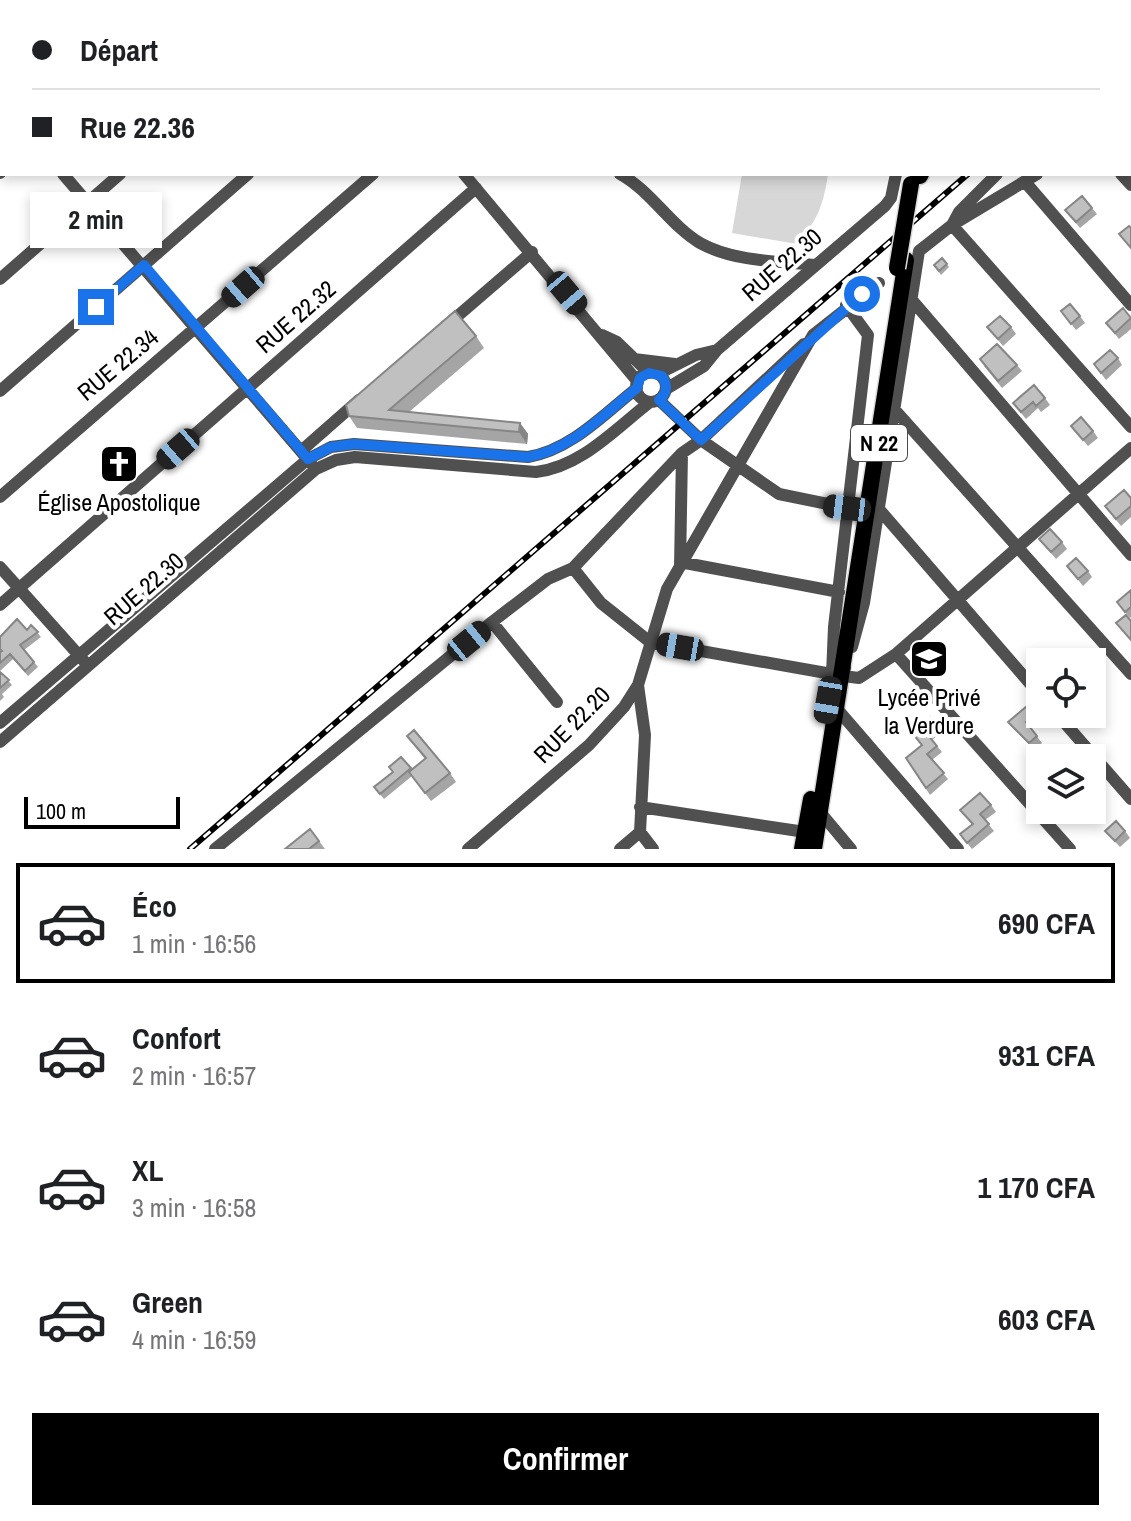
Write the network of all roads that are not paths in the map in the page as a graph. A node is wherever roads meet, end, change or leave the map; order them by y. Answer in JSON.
{"nodes":[{"id":1,"x":65,"y":176,"type":"edge"},
{"id":2,"x":118,"y":176,"type":"edge"},
{"id":3,"x":246,"y":176,"type":"edge"},
{"id":4,"x":371,"y":176,"type":"edge"},
{"id":5,"x":466,"y":176,"type":"edge"},
{"id":6,"x":624,"y":176,"type":"edge"},
{"id":7,"x":896,"y":176,"type":"edge"},
{"id":8,"x":995,"y":176,"type":"edge"},
{"id":9,"x":1035,"y":176,"type":"edge"},
{"id":10,"x":916,"y":177,"type":"edge"},
{"id":11,"x":1026,"y":183,"type":"junction"},
{"id":12,"x":476,"y":188,"type":"junction"},
{"id":13,"x":88,"y":202,"type":"junction"},
{"id":14,"x":952,"y":225,"type":"junction"},
{"id":15,"x":532,"y":252,"type":"junction"},
{"id":16,"x":907,"y":260,"type":"junction"},
{"id":17,"x":144,"y":265,"type":"junction"},
{"id":18,"x":816,"y":265,"type":"junction"},
{"id":19,"x":0,"y":279,"type":"edge"},
{"id":20,"x":879,"y":283,"type":"dead end"},
{"id":21,"x":911,"y":299,"type":"junction"},
{"id":22,"x":846,"y":305,"type":"junction"},
{"id":23,"x":1131,"y":305,"type":"edge"},
{"id":24,"x":197,"y":327,"type":"junction"},
{"id":25,"x":437,"y":333,"type":"edge"},
{"id":26,"x":602,"y":335,"type":"junction"},
{"id":27,"x":813,"y":335,"type":"junction"},
{"id":28,"x":717,"y":350,"type":"junction"},
{"id":29,"x":634,"y":359,"type":"junction"},
{"id":30,"x":678,"y":364,"type":"junction"},
{"id":31,"x":654,"y":373,"type":"junction"},
{"id":32,"x":637,"y":385,"type":"junction"},
{"id":33,"x":248,"y":388,"type":"junction"},
{"id":34,"x":0,"y":391,"type":"edge"},
{"id":35,"x":368,"y":392,"type":"edge"},
{"id":36,"x":658,"y":397,"type":"junction"},
{"id":37,"x":894,"y":409,"type":"junction"},
{"id":38,"x":1131,"y":427,"type":"edge"},
{"id":39,"x":701,"y":440,"type":"junction"},
{"id":40,"x":1131,"y":448,"type":"edge"},
{"id":41,"x":682,"y":453,"type":"junction"},
{"id":42,"x":308,"y":460,"type":"junction"},
{"id":43,"x":737,"y":467,"type":"junction"},
{"id":44,"x":1079,"y":494,"type":"junction"},
{"id":45,"x":0,"y":497,"type":"edge"},
{"id":46,"x":847,"y":508,"type":"junction"},
{"id":47,"x":878,"y":508,"type":"junction"},
{"id":48,"x":1019,"y":545,"type":"junction"},
{"id":49,"x":1131,"y":555,"type":"edge"},
{"id":50,"x":683,"y":565,"type":"junction"},
{"id":51,"x":0,"y":567,"type":"edge"},
{"id":52,"x":573,"y":568,"type":"junction"},
{"id":53,"x":20,"y":588,"type":"junction"},
{"id":54,"x":839,"y":592,"type":"junction"},
{"id":55,"x":956,"y":599,"type":"junction"},
{"id":56,"x":0,"y":605,"type":"edge"},
{"id":57,"x":492,"y":622,"type":"junction"},
{"id":58,"x":650,"y":642,"type":"junction"},
{"id":59,"x":896,"y":654,"type":"junction"},
{"id":60,"x":79,"y":655,"type":"junction"},
{"id":61,"x":89,"y":666,"type":"junction"},
{"id":62,"x":1131,"y":674,"type":"edge"},
{"id":63,"x":838,"y":675,"type":"junction"},
{"id":64,"x":1026,"y":679,"type":"edge"},
{"id":65,"x":638,"y":685,"type":"junction"},
{"id":66,"x":557,"y":702,"type":"dead end"},
{"id":67,"x":838,"y":710,"type":"junction"},
{"id":68,"x":0,"y":723,"type":"edge"},
{"id":69,"x":1069,"y":728,"type":"edge"},
{"id":70,"x":0,"y":742,"type":"edge"},
{"id":71,"x":1131,"y":799,"type":"edge"},
{"id":72,"x":640,"y":807,"type":"junction"},
{"id":73,"x":820,"y":812,"type":"junction"},
{"id":74,"x":640,"y":832,"type":"junction"},
{"id":75,"x":804,"y":841,"type":"edge"},
{"id":76,"x":215,"y":849,"type":"edge"},
{"id":77,"x":468,"y":849,"type":"edge"},
{"id":78,"x":620,"y":849,"type":"edge"},
{"id":79,"x":653,"y":849,"type":"edge"},
{"id":80,"x":814,"y":849,"type":"edge"},
{"id":81,"x":851,"y":849,"type":"edge"},
{"id":82,"x":958,"y":849,"type":"edge"},
{"id":83,"x":1070,"y":849,"type":"edge"}],
"edges":[{"from":1,"to":13,"type":"street"},
{"from":2,"to":13,"type":"street"},
{"from":3,"to":17,"type":"street"},
{"from":4,"to":24,"type":"street","name":"RUE 22.34"},
{"from":5,"to":12,"type":"street"},
{"from":6,"to":18,"type":"street"},
{"from":7,"to":18,"type":"street","name":"RUE 22.30"},
{"from":8,"to":14,"type":"street"},
{"from":9,"to":11,"type":"street"},
{"from":10,"to":16,"type":"main road","number":"N 22"},
{"from":11,"to":14,"type":"street"},
{"from":11,"to":23,"type":"street"},
{"from":12,"to":15,"type":"street"},
{"from":12,"to":33,"type":"street","name":"RUE 22.32"},
{"from":13,"to":17,"type":"street"},
{"from":13,"to":19,"type":"street"},
{"from":14,"to":16,"type":"street"},
{"from":14,"to":38,"type":"street"},
{"from":15,"to":25,"type":"street"},
{"from":15,"to":26,"type":"street"},
{"from":16,"to":21,"type":"street"},
{"from":16,"to":63,"type":"main road","number":"N 22"},
{"from":17,"to":24,"type":"street"},
{"from":17,"to":34,"type":"street"},
{"from":18,"to":28,"type":"street","name":"RUE 22.30"},
{"from":20,"to":22,"type":"street"},
{"from":21,"to":37,"type":"street"},
{"from":21,"to":44,"type":"street"},
{"from":22,"to":27,"type":"street"},
{"from":22,"to":46,"type":"street"},
{"from":24,"to":33,"type":"street"},
{"from":24,"to":45,"type":"street","name":"RUE 22.34"},
{"from":26,"to":29,"type":"street"},
{"from":26,"to":32,"type":"street"},
{"from":27,"to":39,"type":"street"},
{"from":27,"to":43,"type":"street","name":"RUE 22.20"},
{"from":28,"to":30,"type":"street"},
{"from":28,"to":36,"type":"street","name":"RUE 22.30"},
{"from":29,"to":30,"type":"street"},
{"from":29,"to":31,"type":"street"},
{"from":30,"to":31,"type":"street"},
{"from":31,"to":32,"type":"street"},
{"from":31,"to":36,"type":"street"},
{"from":32,"to":36,"type":"street"},
{"from":32,"to":42,"type":"street"},
{"from":33,"to":42,"type":"street"},
{"from":33,"to":53,"type":"street","name":"RUE 22.32"},
{"from":35,"to":42,"type":"street","name":"RUE 22.30"},
{"from":36,"to":39,"type":"street"},
{"from":36,"to":42,"type":"street","name":"RUE 22.30"},
{"from":37,"to":47,"type":"street"},
{"from":37,"to":48,"type":"street"},
{"from":39,"to":41,"type":"street"},
{"from":39,"to":43,"type":"street"},
{"from":40,"to":44,"type":"street"},
{"from":41,"to":50,"type":"street"},
{"from":41,"to":52,"type":"street"},
{"from":42,"to":60,"type":"street","name":"RUE 22.30"},
{"from":42,"to":61,"type":"street","name":"RUE 22.30"},
{"from":43,"to":46,"type":"street"},
{"from":43,"to":50,"type":"street","name":"RUE 22.20"},
{"from":44,"to":48,"type":"street"},
{"from":44,"to":49,"type":"street"},
{"from":46,"to":54,"type":"street"},
{"from":47,"to":55,"type":"street"},
{"from":47,"to":63,"type":"street"},
{"from":48,"to":55,"type":"street"},
{"from":48,"to":62,"type":"street"},
{"from":50,"to":54,"type":"street"},
{"from":50,"to":58,"type":"street","name":"RUE 22.20"},
{"from":51,"to":53,"type":"street"},
{"from":52,"to":57,"type":"street"},
{"from":52,"to":58,"type":"street"},
{"from":53,"to":56,"type":"street","name":"RUE 22.32"},
{"from":53,"to":60,"type":"street"},
{"from":54,"to":63,"type":"street"},
{"from":55,"to":59,"type":"street"},
{"from":55,"to":64,"type":"street"},
{"from":57,"to":66,"type":"street"},
{"from":57,"to":76,"type":"street"},
{"from":58,"to":63,"type":"street"},
{"from":58,"to":65,"type":"street","name":"RUE 22.20"},
{"from":59,"to":63,"type":"street"},
{"from":59,"to":83,"type":"street"},
{"from":60,"to":61,"type":"street"},
{"from":60,"to":68,"type":"street","name":"RUE 22.30"},
{"from":61,"to":70,"type":"street","name":"RUE 22.30"},
{"from":63,"to":67,"type":"main road","number":"N 22"},
{"from":63,"to":75,"type":"main road","number":"N 22"},
{"from":65,"to":72,"type":"street"},
{"from":65,"to":77,"type":"street","name":"RUE 22.20"},
{"from":67,"to":73,"type":"main road","number":"N 22"},
{"from":67,"to":82,"type":"street"},
{"from":69,"to":71,"type":"street"},
{"from":72,"to":74,"type":"street"},
{"from":72,"to":75,"type":"street"},
{"from":73,"to":80,"type":"main road","number":"N 22"},
{"from":73,"to":81,"type":"street"},
{"from":74,"to":78,"type":"street"},
{"from":74,"to":79,"type":"street"}]}
